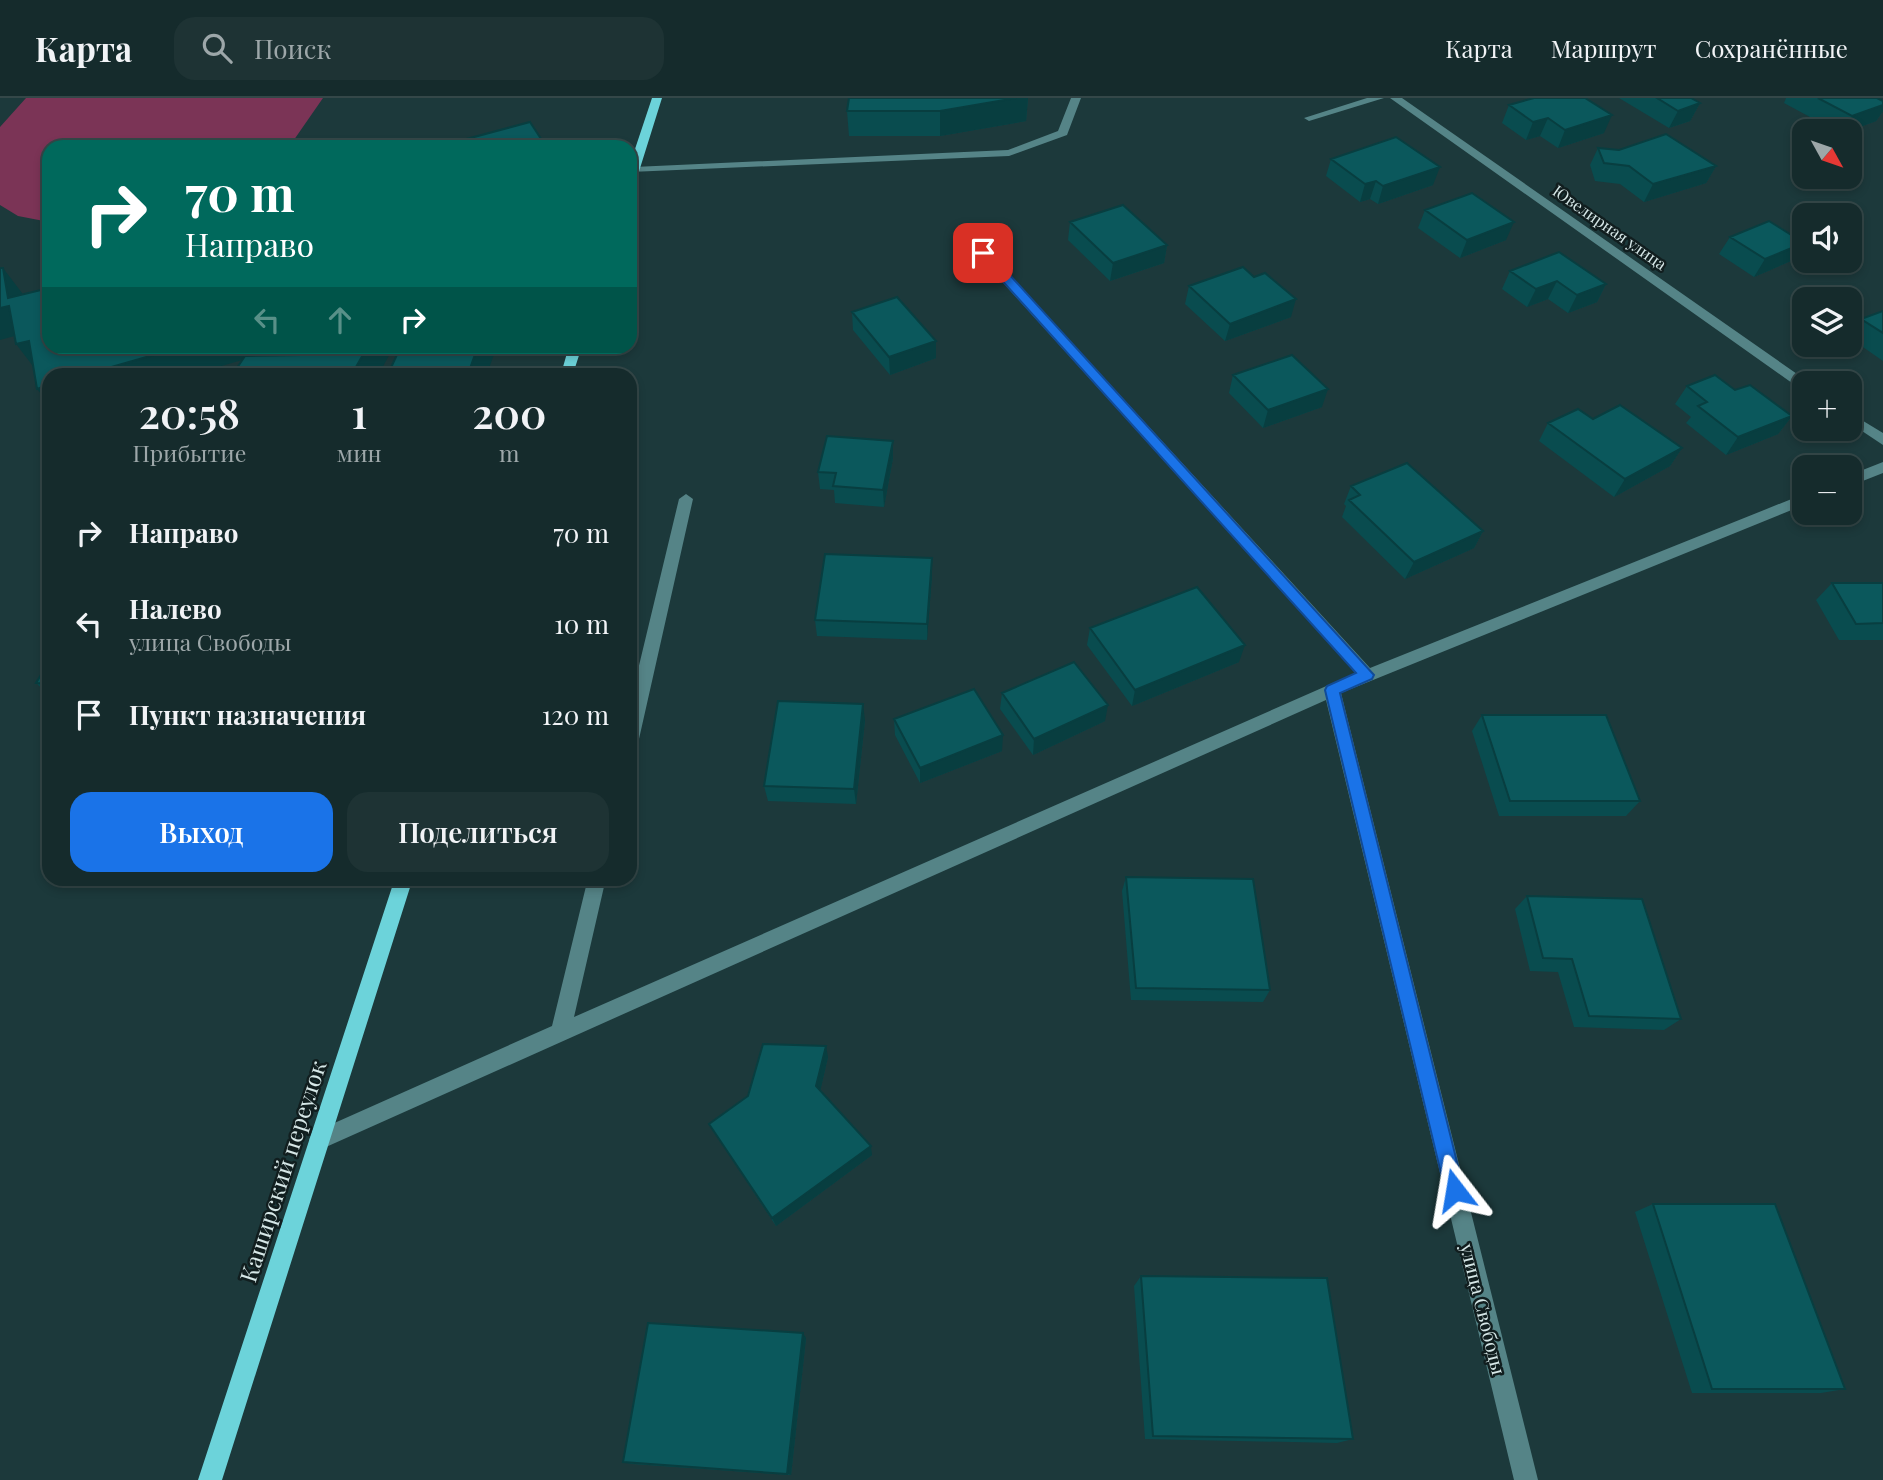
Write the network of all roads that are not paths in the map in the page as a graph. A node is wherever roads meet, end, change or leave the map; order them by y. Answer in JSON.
{"nodes":[{"id":1,"x":657,"y":98,"type":"edge"},
{"id":2,"x":1076,"y":98,"type":"edge"},
{"id":3,"x":1379,"y":98,"type":"edge"},
{"id":4,"x":1395,"y":98,"type":"edge"},
{"id":5,"x":1309,"y":118,"type":"dead end"},
{"id":6,"x":637,"y":160,"type":"edge"},
{"id":7,"x":637,"y":175,"type":"edge"},
{"id":8,"x":983,"y":253,"type":"dead end"},
{"id":9,"x":1792,"y":377,"type":"edge"},
{"id":10,"x":1862,"y":425,"type":"edge"},
{"id":11,"x":1883,"y":440,"type":"edge"},
{"id":12,"x":1883,"y":467,"type":"edge"},
{"id":13,"x":1862,"y":476,"type":"edge"},
{"id":14,"x":686,"y":499,"type":"dead end"},
{"id":15,"x":1792,"y":504,"type":"edge"},
{"id":16,"x":1367,"y":675,"type":"junction"},
{"id":17,"x":1332,"y":690,"type":"junction"},
{"id":18,"x":637,"y":709,"type":"edge"},
{"id":19,"x":401,"y":886,"type":"edge"},
{"id":20,"x":595,"y":886,"type":"edge"},
{"id":21,"x":562,"y":1032,"type":"junction"},
{"id":22,"x":319,"y":1140,"type":"junction"},
{"id":23,"x":209,"y":1480,"type":"edge"},
{"id":24,"x":1526,"y":1480,"type":"edge"}],
"edges":[{"from":1,"to":6,"type":"main road"},
{"from":2,"to":7,"type":"street"},
{"from":3,"to":5,"type":"street"},
{"from":4,"to":9,"type":"street","name":"Ювелирная улица"},
{"from":8,"to":16,"type":"street"},
{"from":10,"to":11,"type":"street"},
{"from":12,"to":13,"type":"street"},
{"from":14,"to":18,"type":"street"},
{"from":15,"to":16,"type":"street"},
{"from":16,"to":17,"type":"street"},
{"from":17,"to":21,"type":"street"},
{"from":17,"to":24,"type":"street","name":"улица Свободы"},
{"from":19,"to":22,"type":"main road","name":"Каширский переулок"},
{"from":20,"to":21,"type":"street"},
{"from":21,"to":22,"type":"street"},
{"from":22,"to":23,"type":"main road","name":"Каширский переулок"}]}
